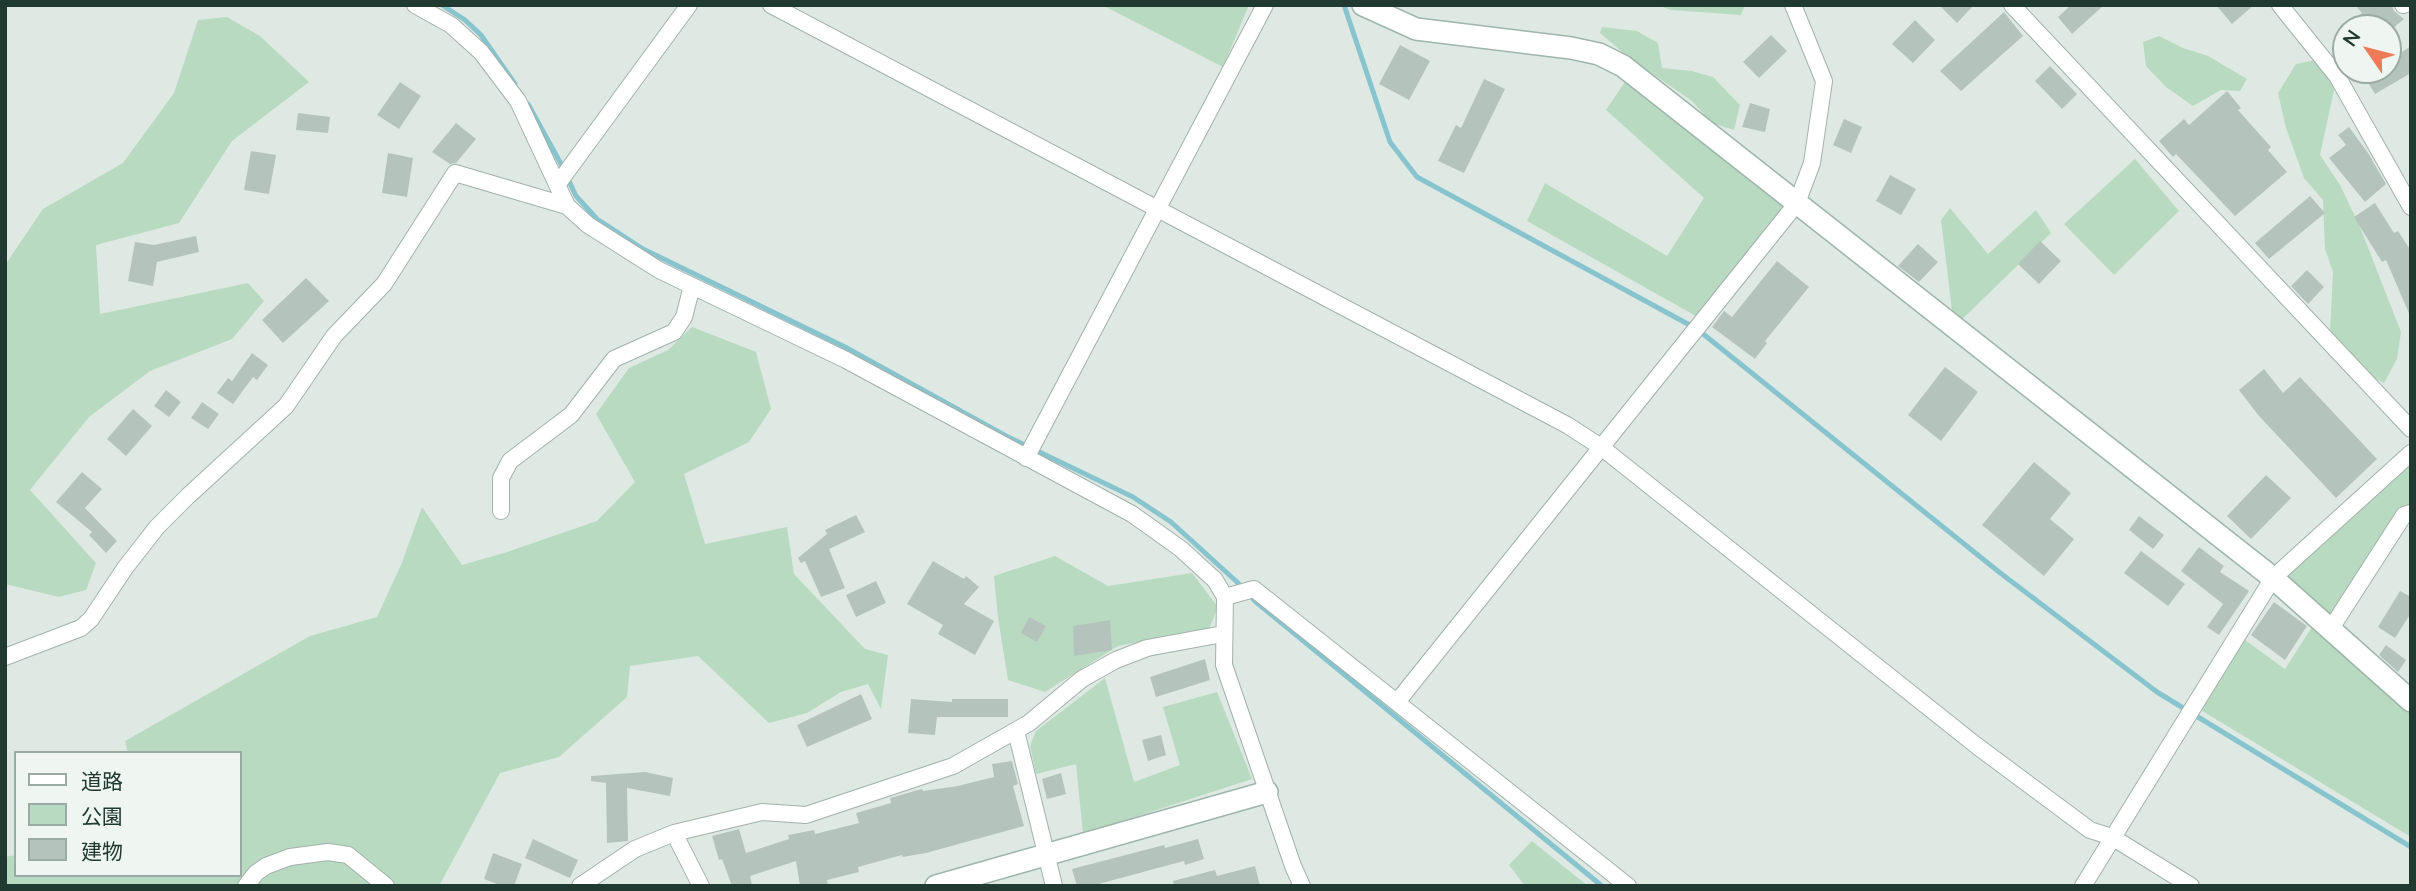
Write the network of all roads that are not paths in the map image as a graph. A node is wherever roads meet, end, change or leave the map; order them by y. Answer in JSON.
{"nodes":[{"id":1,"x":415,"y":5,"type":"edge"},
{"id":2,"x":689,"y":5,"type":"edge"},
{"id":3,"x":771,"y":5,"type":"edge"},
{"id":4,"x":1265,"y":5,"type":"edge"},
{"id":5,"x":1363,"y":5,"type":"edge"},
{"id":6,"x":1793,"y":5,"type":"edge"},
{"id":7,"x":2012,"y":5,"type":"edge"},
{"id":8,"x":2280,"y":5,"type":"edge"},
{"id":9,"x":557,"y":185,"type":"junction"},
{"id":10,"x":1797,"y":203,"type":"junction"},
{"id":11,"x":567,"y":206,"type":"junction"},
{"id":12,"x":2411,"y":206,"type":"edge"},
{"id":13,"x":1158,"y":209,"type":"junction"},
{"id":14,"x":692,"y":286,"type":"junction"},
{"id":15,"x":2411,"y":429,"type":"edge"},
{"id":16,"x":1601,"y":447,"type":"junction"},
{"id":17,"x":2411,"y":453,"type":"edge"},
{"id":18,"x":1026,"y":458,"type":"junction"},
{"id":19,"x":501,"y":511,"type":"dead end"},
{"id":20,"x":2411,"y":513,"type":"edge"},
{"id":21,"x":2273,"y":578,"type":"junction"},
{"id":22,"x":1225,"y":597,"type":"junction"},
{"id":23,"x":2330,"y":630,"type":"junction"},
{"id":24,"x":1223,"y":634,"type":"junction"},
{"id":25,"x":5,"y":657,"type":"edge"},
{"id":26,"x":2411,"y":701,"type":"edge"},
{"id":27,"x":1397,"y":702,"type":"junction"},
{"id":28,"x":1016,"y":731,"type":"junction"},
{"id":29,"x":1267,"y":792,"type":"junction"},
{"id":30,"x":674,"y":833,"type":"junction"},
{"id":31,"x":2112,"y":837,"type":"junction"},
{"id":32,"x":1047,"y":855,"type":"junction"},
{"id":33,"x":246,"y":886,"type":"edge"},
{"id":34,"x":386,"y":886,"type":"edge"},
{"id":35,"x":580,"y":886,"type":"edge"},
{"id":36,"x":701,"y":886,"type":"edge"},
{"id":37,"x":936,"y":886,"type":"edge"},
{"id":38,"x":1054,"y":886,"type":"edge"},
{"id":39,"x":1302,"y":886,"type":"edge"},
{"id":40,"x":1628,"y":886,"type":"edge"},
{"id":41,"x":2083,"y":886,"type":"edge"},
{"id":42,"x":2190,"y":886,"type":"edge"}],
"edges":[{"from":1,"to":9,"type":"street"},
{"from":2,"to":9,"type":"street"},
{"from":3,"to":13,"type":"street"},
{"from":4,"to":13,"type":"street"},
{"from":5,"to":10,"type":"street"},
{"from":6,"to":10,"type":"street"},
{"from":7,"to":15,"type":"street"},
{"from":8,"to":12,"type":"street"},
{"from":9,"to":11,"type":"street"},
{"from":10,"to":16,"type":"street"},
{"from":10,"to":21,"type":"street"},
{"from":11,"to":14,"type":"street"},
{"from":11,"to":25,"type":"street"},
{"from":13,"to":16,"type":"street"},
{"from":13,"to":18,"type":"street"},
{"from":14,"to":18,"type":"street"},
{"from":14,"to":19,"type":"street"},
{"from":16,"to":27,"type":"street"},
{"from":16,"to":31,"type":"street"},
{"from":17,"to":21,"type":"street"},
{"from":18,"to":22,"type":"street"},
{"from":20,"to":23,"type":"street"},
{"from":21,"to":23,"type":"street"},
{"from":21,"to":31,"type":"street"},
{"from":22,"to":24,"type":"street"},
{"from":22,"to":27,"type":"street"},
{"from":23,"to":26,"type":"street"},
{"from":24,"to":28,"type":"street"},
{"from":24,"to":29,"type":"street"},
{"from":27,"to":40,"type":"street"},
{"from":28,"to":30,"type":"street"},
{"from":28,"to":32,"type":"street"},
{"from":29,"to":32,"type":"street"},
{"from":29,"to":39,"type":"street"},
{"from":30,"to":35,"type":"street"},
{"from":30,"to":36,"type":"street"},
{"from":31,"to":41,"type":"street"},
{"from":31,"to":42,"type":"street"},
{"from":32,"to":37,"type":"street"},
{"from":32,"to":38,"type":"street"},
{"from":33,"to":34,"type":"street"}]}
